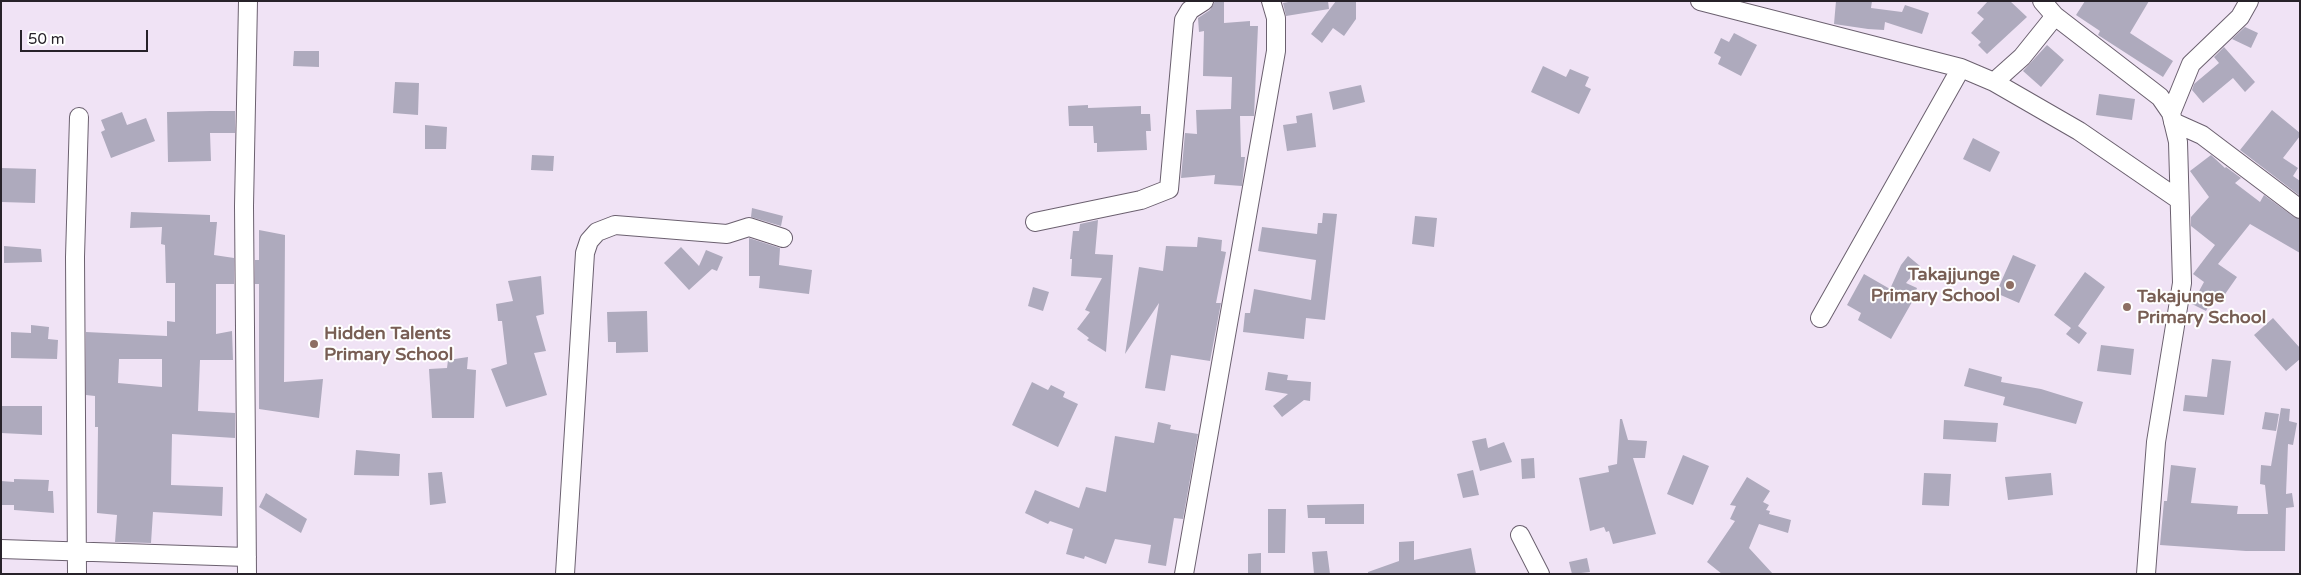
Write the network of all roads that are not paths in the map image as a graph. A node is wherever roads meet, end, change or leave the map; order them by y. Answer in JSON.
{"nodes":[{"id":1,"x":248,"y":1,"type":"edge"},
{"id":2,"x":1204,"y":1,"type":"edge"},
{"id":3,"x":1272,"y":1,"type":"edge"},
{"id":4,"x":1700,"y":1,"type":"edge"},
{"id":5,"x":2042,"y":1,"type":"edge"},
{"id":6,"x":2249,"y":1,"type":"edge"},
{"id":7,"x":2055,"y":16,"type":"junction"},
{"id":8,"x":1961,"y":68,"type":"junction"},
{"id":9,"x":1994,"y":82,"type":"junction"},
{"id":10,"x":78,"y":117,"type":"dead end"},
{"id":11,"x":2172,"y":118,"type":"junction"},
{"id":12,"x":2178,"y":199,"type":"junction"},
{"id":13,"x":2300,"y":209,"type":"edge"},
{"id":14,"x":1035,"y":222,"type":"dead end"},
{"id":15,"x":783,"y":238,"type":"dead end"},
{"id":16,"x":1820,"y":318,"type":"dead end"},
{"id":17,"x":1520,"y":535,"type":"dead end"},
{"id":18,"x":1,"y":549,"type":"edge"},
{"id":19,"x":77,"y":552,"type":"junction"},
{"id":20,"x":247,"y":565,"type":"edge"},
{"id":21,"x":77,"y":574,"type":"edge"},
{"id":22,"x":565,"y":574,"type":"edge"},
{"id":23,"x":1184,"y":574,"type":"edge"},
{"id":24,"x":1540,"y":574,"type":"edge"},
{"id":25,"x":2146,"y":574,"type":"edge"}],
"edges":[{"from":1,"to":20,"type":"street"},
{"from":2,"to":14,"type":"street"},
{"from":3,"to":23,"type":"street"},
{"from":4,"to":8,"type":"street"},
{"from":5,"to":7,"type":"street"},
{"from":6,"to":11,"type":"street"},
{"from":7,"to":9,"type":"street"},
{"from":7,"to":11,"type":"street"},
{"from":8,"to":9,"type":"street"},
{"from":8,"to":16,"type":"street"},
{"from":9,"to":12,"type":"street"},
{"from":10,"to":19,"type":"street"},
{"from":11,"to":12,"type":"street"},
{"from":11,"to":13,"type":"street"},
{"from":12,"to":25,"type":"street"},
{"from":15,"to":22,"type":"street"},
{"from":17,"to":24,"type":"street"},
{"from":18,"to":19,"type":"street"},
{"from":19,"to":20,"type":"street"},
{"from":19,"to":21,"type":"street"}]}
